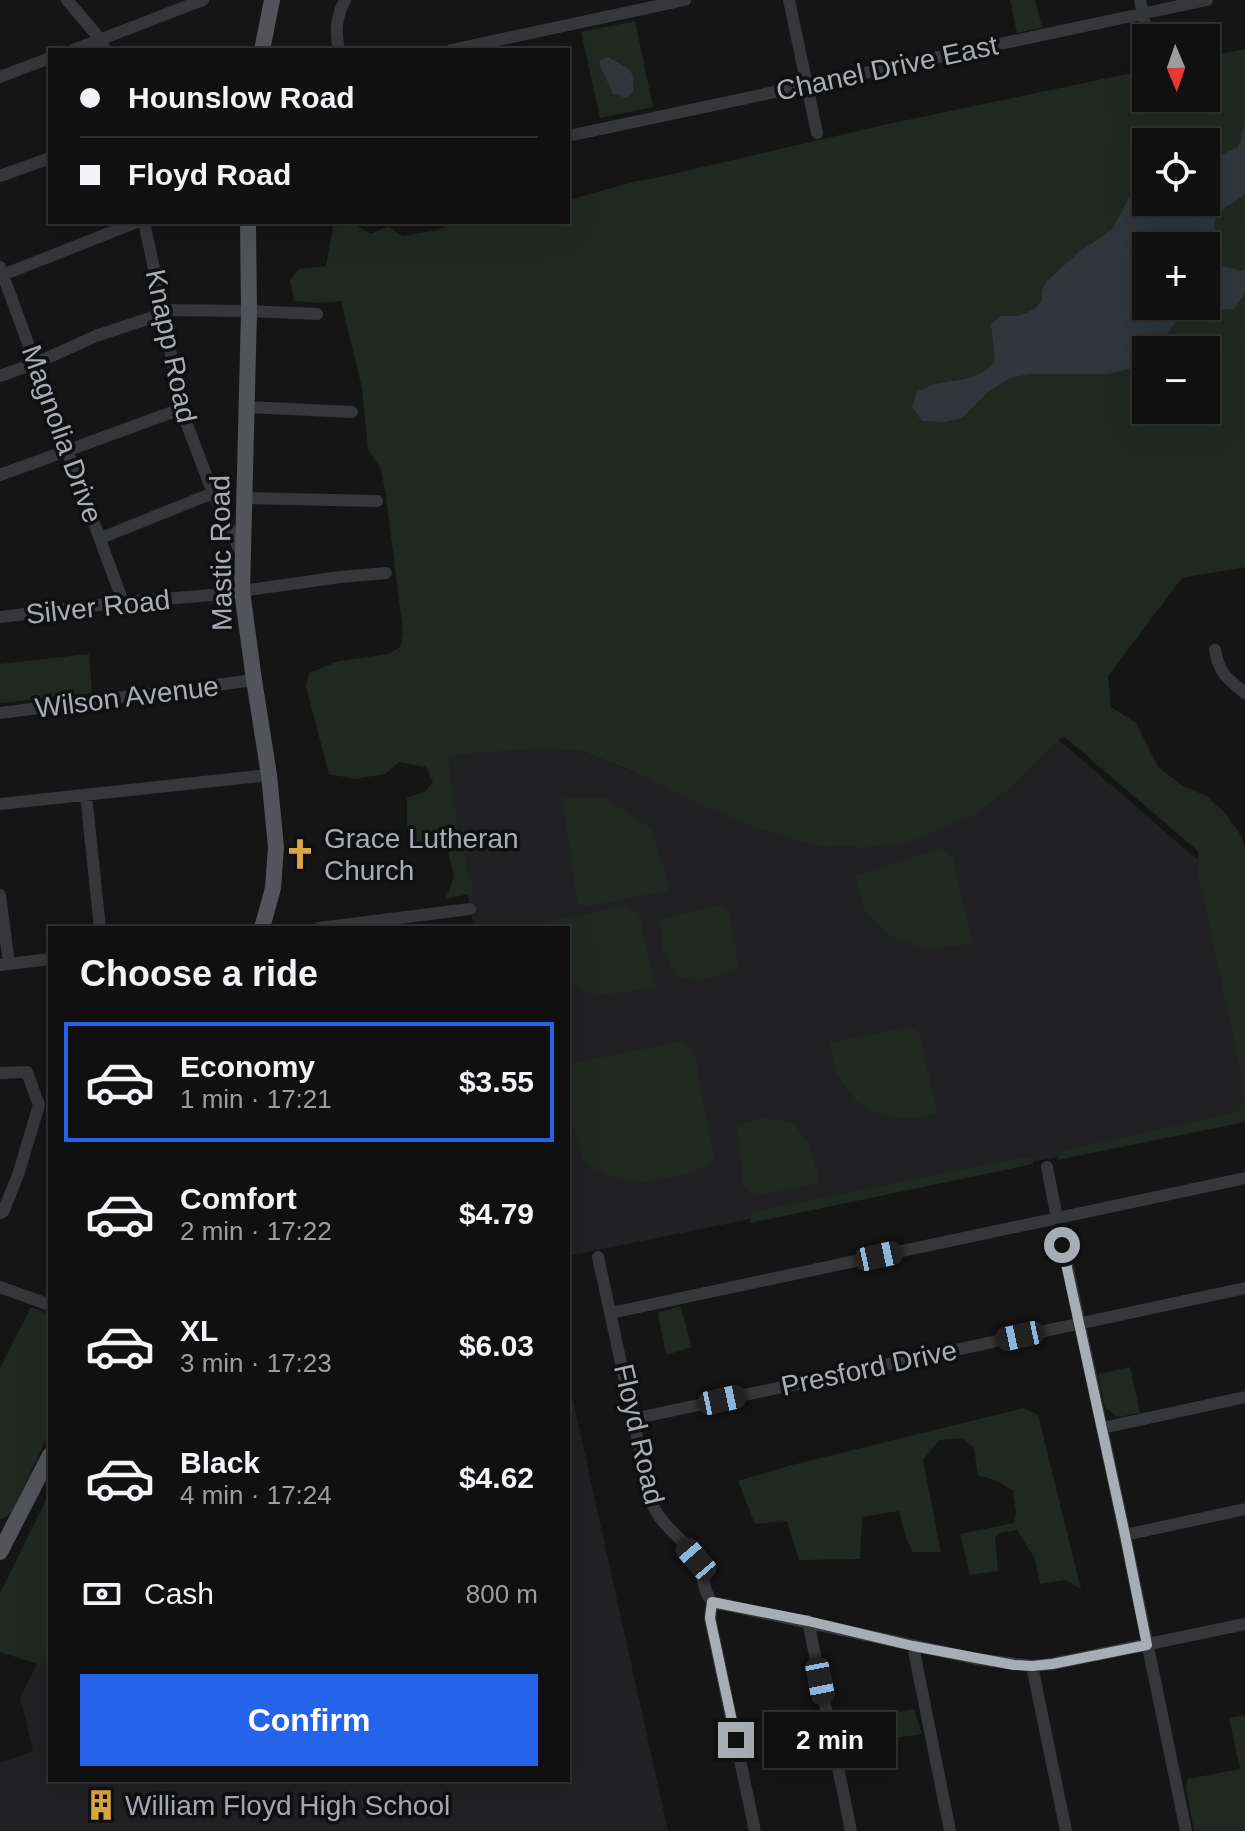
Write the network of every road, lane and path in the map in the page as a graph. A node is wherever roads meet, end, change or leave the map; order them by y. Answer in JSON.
{"nodes":[{"id":1,"x":67,"y":0,"type":"edge"},
{"id":2,"x":203,"y":0,"type":"edge"},
{"id":3,"x":272,"y":0,"type":"edge"},
{"id":4,"x":345,"y":0,"type":"edge"},
{"id":5,"x":685,"y":0,"type":"edge"},
{"id":6,"x":789,"y":0,"type":"edge"},
{"id":7,"x":1140,"y":0,"type":"edge"},
{"id":8,"x":1207,"y":0,"type":"edge"},
{"id":9,"x":1143,"y":14,"type":"junction"},
{"id":10,"x":1145,"y":24,"type":"edge"},
{"id":11,"x":103,"y":45,"type":"edge"},
{"id":12,"x":262,"y":48,"type":"edge"},
{"id":13,"x":339,"y":48,"type":"edge"},
{"id":14,"x":460,"y":48,"type":"edge"},
{"id":15,"x":48,"y":59,"type":"edge"},
{"id":16,"x":0,"y":77,"type":"edge"},
{"id":17,"x":807,"y":85,"type":"junction"},
{"id":18,"x":817,"y":133,"type":"dead end"},
{"id":19,"x":570,"y":136,"type":"edge"},
{"id":20,"x":48,"y":159,"type":"edge"},
{"id":21,"x":0,"y":176,"type":"edge"},
{"id":22,"x":132,"y":224,"type":"edge"},
{"id":23,"x":144,"y":224,"type":"edge"},
{"id":24,"x":248,"y":224,"type":"edge"},
{"id":25,"x":1,"y":273,"type":"edge"},
{"id":26,"x":163,"y":310,"type":"junction"},
{"id":27,"x":249,"y":311,"type":"junction"},
{"id":28,"x":317,"y":314,"type":"dead end"},
{"id":29,"x":36,"y":363,"type":"junction"},
{"id":30,"x":0,"y":376,"type":"edge"},
{"id":31,"x":247,"y":407,"type":"junction"},
{"id":32,"x":181,"y":409,"type":"junction"},
{"id":33,"x":352,"y":412,"type":"dead end"},
{"id":34,"x":67,"y":450,"type":"junction"},
{"id":35,"x":0,"y":475,"type":"edge"},
{"id":36,"x":213,"y":493,"type":"junction"},
{"id":37,"x":244,"y":498,"type":"junction"},
{"id":38,"x":377,"y":501,"type":"dead end"},
{"id":39,"x":101,"y":538,"type":"junction"},
{"id":40,"x":243,"y":555,"type":"junction"},
{"id":41,"x":386,"y":573,"type":"dead end"},
{"id":42,"x":242,"y":591,"type":"junction"},
{"id":43,"x":123,"y":602,"type":"junction"},
{"id":44,"x":0,"y":617,"type":"edge"},
{"id":45,"x":1215,"y":650,"type":"dead end"},
{"id":46,"x":254,"y":680,"type":"junction"},
{"id":47,"x":1245,"y":693,"type":"edge"},
{"id":48,"x":0,"y":713,"type":"edge"},
{"id":49,"x":269,"y":775,"type":"junction"},
{"id":50,"x":86,"y":795,"type":"junction"},
{"id":51,"x":0,"y":804,"type":"edge"},
{"id":52,"x":0,"y":895,"type":"edge"},
{"id":53,"x":470,"y":909,"type":"dead end"},
{"id":54,"x":100,"y":926,"type":"edge"},
{"id":55,"x":263,"y":926,"type":"edge"},
{"id":56,"x":335,"y":926,"type":"edge"},
{"id":57,"x":48,"y":959,"type":"edge"},
{"id":58,"x":4,"y":965,"type":"edge"},
{"id":59,"x":0,"y":1073,"type":"edge"},
{"id":60,"x":1047,"y":1167,"type":"dead end"},
{"id":61,"x":1245,"y":1178,"type":"edge"},
{"id":62,"x":0,"y":1213,"type":"edge"},
{"id":63,"x":1057,"y":1218,"type":"junction"},
{"id":64,"x":598,"y":1257,"type":"dead end"},
{"id":65,"x":0,"y":1287,"type":"edge"},
{"id":66,"x":1245,"y":1288,"type":"edge"},
{"id":67,"x":48,"y":1304,"type":"edge"},
{"id":68,"x":611,"y":1313,"type":"junction"},
{"id":69,"x":1079,"y":1323,"type":"junction"},
{"id":70,"x":1245,"y":1397,"type":"edge"},
{"id":71,"x":633,"y":1419,"type":"junction"},
{"id":72,"x":1102,"y":1428,"type":"junction"},
{"id":73,"x":48,"y":1459,"type":"edge"},
{"id":74,"x":1245,"y":1509,"type":"edge"},
{"id":75,"x":1125,"y":1535,"type":"junction"},
{"id":76,"x":0,"y":1552,"type":"edge"},
{"id":77,"x":712,"y":1602,"type":"junction"},
{"id":78,"x":808,"y":1621,"type":"junction"},
{"id":79,"x":1245,"y":1624,"type":"edge"},
{"id":80,"x":1147,"y":1645,"type":"junction"},
{"id":81,"x":913,"y":1646,"type":"junction"},
{"id":82,"x":1032,"y":1666,"type":"junction"},
{"id":83,"x":755,"y":1831,"type":"edge"},
{"id":84,"x":851,"y":1831,"type":"edge"},
{"id":85,"x":950,"y":1831,"type":"edge"},
{"id":86,"x":1066,"y":1831,"type":"edge"},
{"id":87,"x":1186,"y":1831,"type":"edge"}],
"edges":[{"from":1,"to":11,"type":"street"},
{"from":2,"to":11,"type":"street"},
{"from":3,"to":12,"type":"main road"},
{"from":4,"to":13,"type":"street"},
{"from":5,"to":14,"type":"street"},
{"from":6,"to":17,"type":"street"},
{"from":7,"to":9,"type":"street"},
{"from":8,"to":9,"type":"street","name":"Chanel Drive East"},
{"from":9,"to":10,"type":"street"},
{"from":9,"to":17,"type":"street","name":"Chanel Drive East"},
{"from":15,"to":16,"type":"street"},
{"from":17,"to":18,"type":"street"},
{"from":17,"to":19,"type":"street","name":"Chanel Drive East"},
{"from":20,"to":21,"type":"street"},
{"from":22,"to":25,"type":"street"},
{"from":23,"to":26,"type":"street","name":"Knapp Road"},
{"from":24,"to":27,"type":"main road","name":"Mastic Road"},
{"from":25,"to":29,"type":"street","name":"Magnolia Drive"},
{"from":26,"to":27,"type":"street"},
{"from":26,"to":29,"type":"street"},
{"from":26,"to":32,"type":"street","name":"Knapp Road"},
{"from":27,"to":28,"type":"street"},
{"from":27,"to":31,"type":"main road","name":"Mastic Road"},
{"from":29,"to":30,"type":"street"},
{"from":29,"to":34,"type":"street","name":"Magnolia Drive"},
{"from":31,"to":33,"type":"street"},
{"from":31,"to":37,"type":"main road","name":"Mastic Road"},
{"from":32,"to":34,"type":"street"},
{"from":32,"to":36,"type":"street","name":"Knapp Road"},
{"from":34,"to":35,"type":"street"},
{"from":34,"to":39,"type":"street","name":"Magnolia Drive"},
{"from":36,"to":39,"type":"street"},
{"from":36,"to":40,"type":"street","name":"Knapp Road"},
{"from":37,"to":38,"type":"street"},
{"from":37,"to":40,"type":"main road","name":"Mastic Road"},
{"from":39,"to":43,"type":"street","name":"Magnolia Drive"},
{"from":40,"to":42,"type":"main road","name":"Mastic Road"},
{"from":41,"to":42,"type":"street","name":"Silver Road"},
{"from":42,"to":43,"type":"street","name":"Silver Road"},
{"from":42,"to":46,"type":"main road","name":"Mastic Road"},
{"from":43,"to":44,"type":"street","name":"Silver Road"},
{"from":45,"to":47,"type":"street"},
{"from":46,"to":48,"type":"street","name":"Wilson Avenue"},
{"from":46,"to":49,"type":"main road","name":"Mastic Road"},
{"from":49,"to":50,"type":"street"},
{"from":49,"to":55,"type":"main road","name":"Mastic Road"},
{"from":50,"to":51,"type":"street"},
{"from":50,"to":54,"type":"street"},
{"from":52,"to":58,"type":"street"},
{"from":53,"to":56,"type":"street"},
{"from":57,"to":58,"type":"street"},
{"from":59,"to":62,"type":"street"},
{"from":60,"to":63,"type":"street"},
{"from":61,"to":63,"type":"street"},
{"from":63,"to":68,"type":"street"},
{"from":63,"to":69,"type":"street"},
{"from":64,"to":68,"type":"street","name":"Floyd Road"},
{"from":65,"to":67,"type":"street"},
{"from":66,"to":69,"type":"street","name":"Presford Drive"},
{"from":68,"to":71,"type":"street","name":"Floyd Road"},
{"from":69,"to":71,"type":"street","name":"Presford Drive"},
{"from":69,"to":72,"type":"street"},
{"from":70,"to":72,"type":"street"},
{"from":71,"to":77,"type":"street","name":"Floyd Road"},
{"from":72,"to":75,"type":"street"},
{"from":73,"to":76,"type":"main road"},
{"from":74,"to":75,"type":"street"},
{"from":75,"to":80,"type":"street"},
{"from":77,"to":78,"type":"street"},
{"from":77,"to":83,"type":"street","name":"Floyd Road"},
{"from":78,"to":81,"type":"street"},
{"from":78,"to":84,"type":"street"},
{"from":79,"to":80,"type":"street"},
{"from":80,"to":82,"type":"street"},
{"from":80,"to":87,"type":"street"},
{"from":81,"to":82,"type":"street"},
{"from":81,"to":85,"type":"street"},
{"from":82,"to":86,"type":"street"}]}
